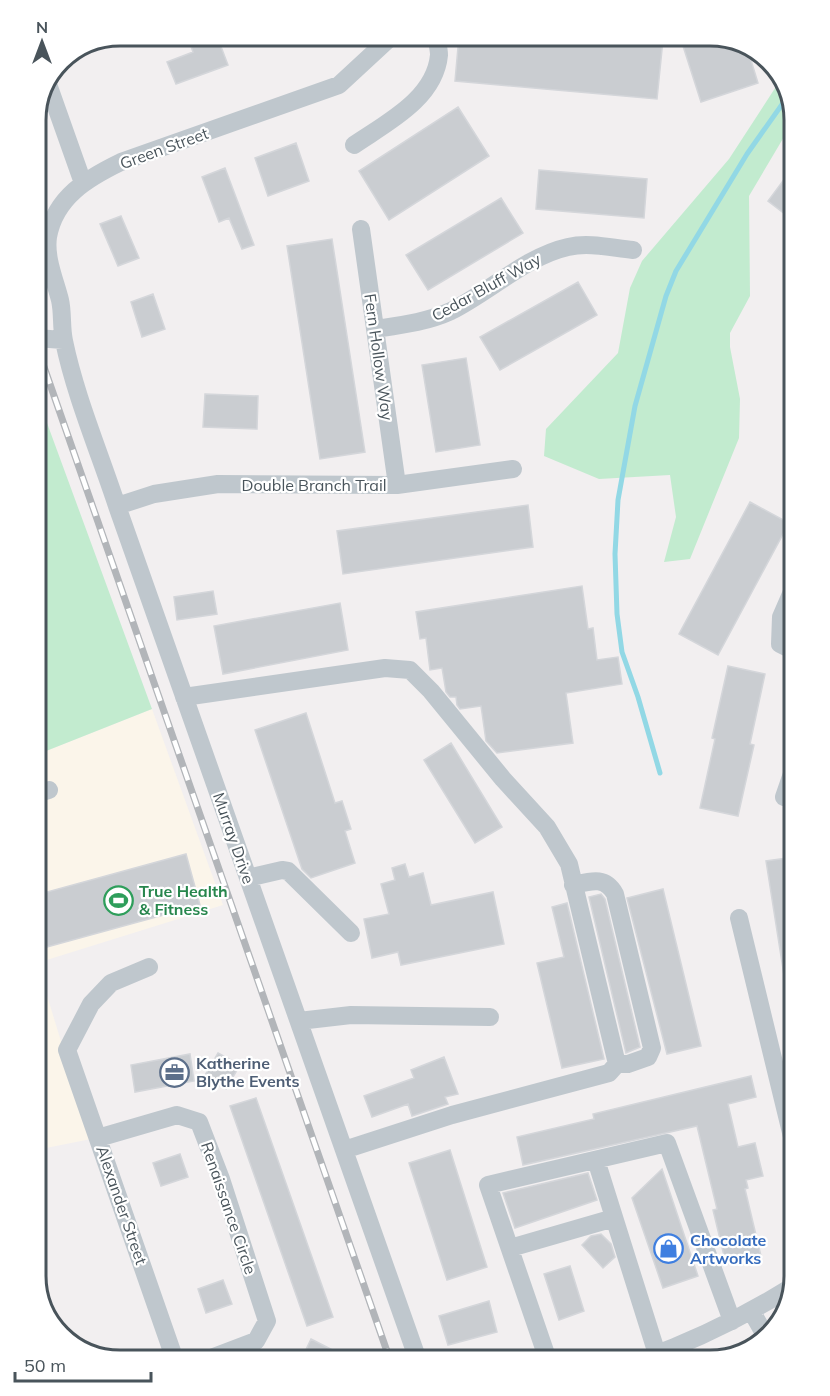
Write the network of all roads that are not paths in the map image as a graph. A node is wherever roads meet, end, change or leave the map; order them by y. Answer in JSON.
{"nodes":[{"id":1,"x":381,"y":46,"type":"edge"},
{"id":2,"x":438,"y":47,"type":"edge"},
{"id":3,"x":52,"y":94,"type":"edge"},
{"id":4,"x":354,"y":145,"type":"dead end"},
{"id":5,"x":83,"y":183,"type":"junction"},
{"id":6,"x":361,"y":229,"type":"dead end"},
{"id":7,"x":633,"y":250,"type":"dead end"},
{"id":8,"x":375,"y":329,"type":"junction"},
{"id":9,"x":47,"y":339,"type":"edge"},
{"id":10,"x":63,"y":340,"type":"junction"},
{"id":11,"x":513,"y":469,"type":"dead end"},
{"id":12,"x":397,"y":485,"type":"junction"},
{"id":13,"x":117,"y":506,"type":"junction"},
{"id":14,"x":784,"y":610,"type":"edge"},
{"id":15,"x":784,"y":646,"type":"edge"},
{"id":16,"x":184,"y":697,"type":"junction"},
{"id":17,"x":248,"y":878,"type":"junction"},
{"id":18,"x":573,"y":885,"type":"junction"},
{"id":19,"x":739,"y":918,"type":"dead end"},
{"id":20,"x":351,"y":933,"type":"dead end"},
{"id":21,"x":149,"y":967,"type":"dead end"},
{"id":22,"x":490,"y":1017,"type":"dead end"},
{"id":23,"x":299,"y":1021,"type":"junction"},
{"id":24,"x":617,"y":1064,"type":"junction"},
{"id":25,"x":784,"y":1104,"type":"edge"},
{"id":26,"x":98,"y":1138,"type":"junction"},
{"id":27,"x":344,"y":1150,"type":"junction"},
{"id":28,"x":596,"y":1160,"type":"junction"},
{"id":29,"x":614,"y":1218,"type":"junction"},
{"id":30,"x":510,"y":1248,"type":"junction"},
{"id":31,"x":781,"y":1293,"type":"edge"},
{"id":32,"x":752,"y":1312,"type":"junction"},
{"id":33,"x":732,"y":1321,"type":"junction"},
{"id":34,"x":761,"y":1329,"type":"edge"},
{"id":35,"x":171,"y":1349,"type":"edge"},
{"id":36,"x":234,"y":1349,"type":"edge"},
{"id":37,"x":414,"y":1350,"type":"edge"},
{"id":38,"x":545,"y":1350,"type":"edge"},
{"id":39,"x":649,"y":1350,"type":"edge"},
{"id":40,"x":671,"y":1350,"type":"edge"}],
"edges":[{"from":1,"to":5,"type":"street","name":"Green Street"},
{"from":2,"to":4,"type":"street"},
{"from":3,"to":5,"type":"street"},
{"from":5,"to":10,"type":"street","name":"Green Street"},
{"from":6,"to":8,"type":"street","name":"Fern Hollow Way"},
{"from":7,"to":8,"type":"street","name":"Cedar Bluff Way"},
{"from":8,"to":12,"type":"street","name":"Fern Hollow Way"},
{"from":9,"to":10,"type":"street"},
{"from":10,"to":13,"type":"street","name":"Murray Drive"},
{"from":11,"to":12,"type":"street","name":"Double Branch Trail"},
{"from":12,"to":13,"type":"street","name":"Double Branch Trail"},
{"from":13,"to":16,"type":"street","name":"Murray Drive"},
{"from":14,"to":15,"type":"street"},
{"from":16,"to":17,"type":"street","name":"Murray Drive"},
{"from":16,"to":18,"type":"street"},
{"from":17,"to":20,"type":"street"},
{"from":17,"to":23,"type":"street","name":"Murray Drive"},
{"from":18,"to":24,"type":"street"},
{"from":18,"to":24,"type":"street"},
{"from":19,"to":25,"type":"street"},
{"from":21,"to":26,"type":"street","name":"Alexander Street"},
{"from":22,"to":23,"type":"street"},
{"from":23,"to":27,"type":"street","name":"Murray Drive"},
{"from":24,"to":27,"type":"street"},
{"from":26,"to":35,"type":"street","name":"Alexander Street"},
{"from":26,"to":36,"type":"street","name":"Renaissance Circle"},
{"from":27,"to":37,"type":"street","name":"Murray Drive"},
{"from":28,"to":29,"type":"street"},
{"from":28,"to":30,"type":"street"},
{"from":28,"to":33,"type":"street"},
{"from":29,"to":30,"type":"street"},
{"from":29,"to":39,"type":"street"},
{"from":30,"to":38,"type":"street"},
{"from":31,"to":32,"type":"street"},
{"from":32,"to":33,"type":"street"},
{"from":32,"to":34,"type":"street"},
{"from":33,"to":40,"type":"street"}]}
